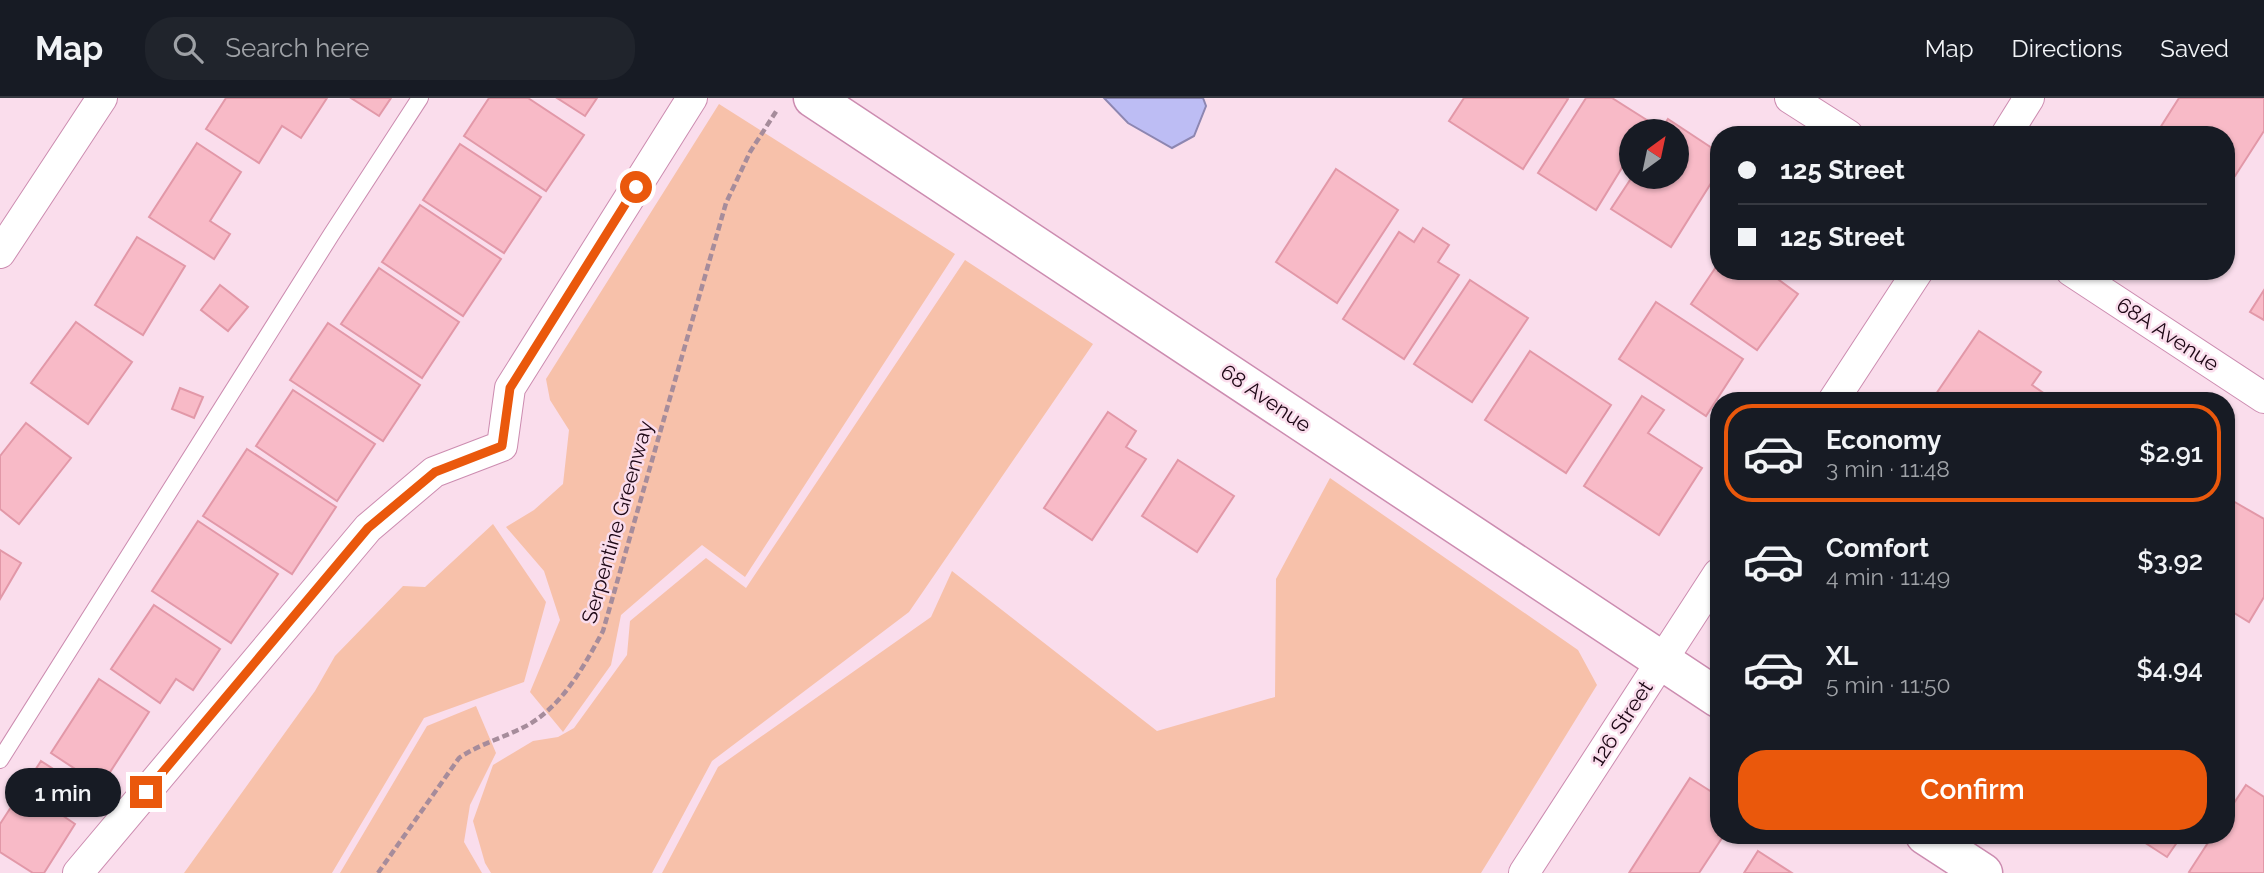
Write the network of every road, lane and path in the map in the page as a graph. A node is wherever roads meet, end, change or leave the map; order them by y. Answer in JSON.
{"nodes":[{"id":1,"x":102,"y":98,"type":"edge"},
{"id":2,"x":420,"y":98,"type":"edge"},
{"id":3,"x":692,"y":98,"type":"edge"},
{"id":4,"x":1790,"y":98,"type":"edge"},
{"id":5,"x":2029,"y":98,"type":"edge"},
{"id":6,"x":796,"y":102,"type":"edge"},
{"id":7,"x":1834,"y":126,"type":"edge"},
{"id":8,"x":2012,"y":126,"type":"edge"},
{"id":9,"x":0,"y":253,"type":"edge"},
{"id":10,"x":1912,"y":280,"type":"edge"},
{"id":11,"x":2085,"y":280,"type":"edge"},
{"id":12,"x":1839,"y":392,"type":"edge"},
{"id":13,"x":2264,"y":398,"type":"edge"},
{"id":14,"x":1710,"y":586,"type":"edge"},
{"id":15,"x":1662,"y":660,"type":"junction"},
{"id":16,"x":1710,"y":693,"type":"edge"},
{"id":17,"x":0,"y":760,"type":"edge"},
{"id":18,"x":1939,"y":844,"type":"edge"},
{"id":19,"x":78,"y":873,"type":"edge"},
{"id":20,"x":378,"y":873,"type":"edge"},
{"id":21,"x":1524,"y":873,"type":"edge"},
{"id":22,"x":1983,"y":873,"type":"edge"}],
"edges":[{"from":1,"to":9,"type":"street"},
{"from":2,"to":17,"type":"lane"},
{"from":3,"to":19,"type":"street"},
{"from":4,"to":7,"type":"street"},
{"from":5,"to":8,"type":"street"},
{"from":6,"to":15,"type":"street","name":"68 Avenue"},
{"from":6,"to":20,"type":"path","name":"Serpentine Greenway"},
{"from":10,"to":12,"type":"street"},
{"from":11,"to":13,"type":"street","name":"68A Avenue"},
{"from":14,"to":15,"type":"street","name":"126 Street"},
{"from":15,"to":16,"type":"street","name":"68 Avenue"},
{"from":15,"to":21,"type":"street","name":"126 Street"},
{"from":18,"to":22,"type":"street"}]}
